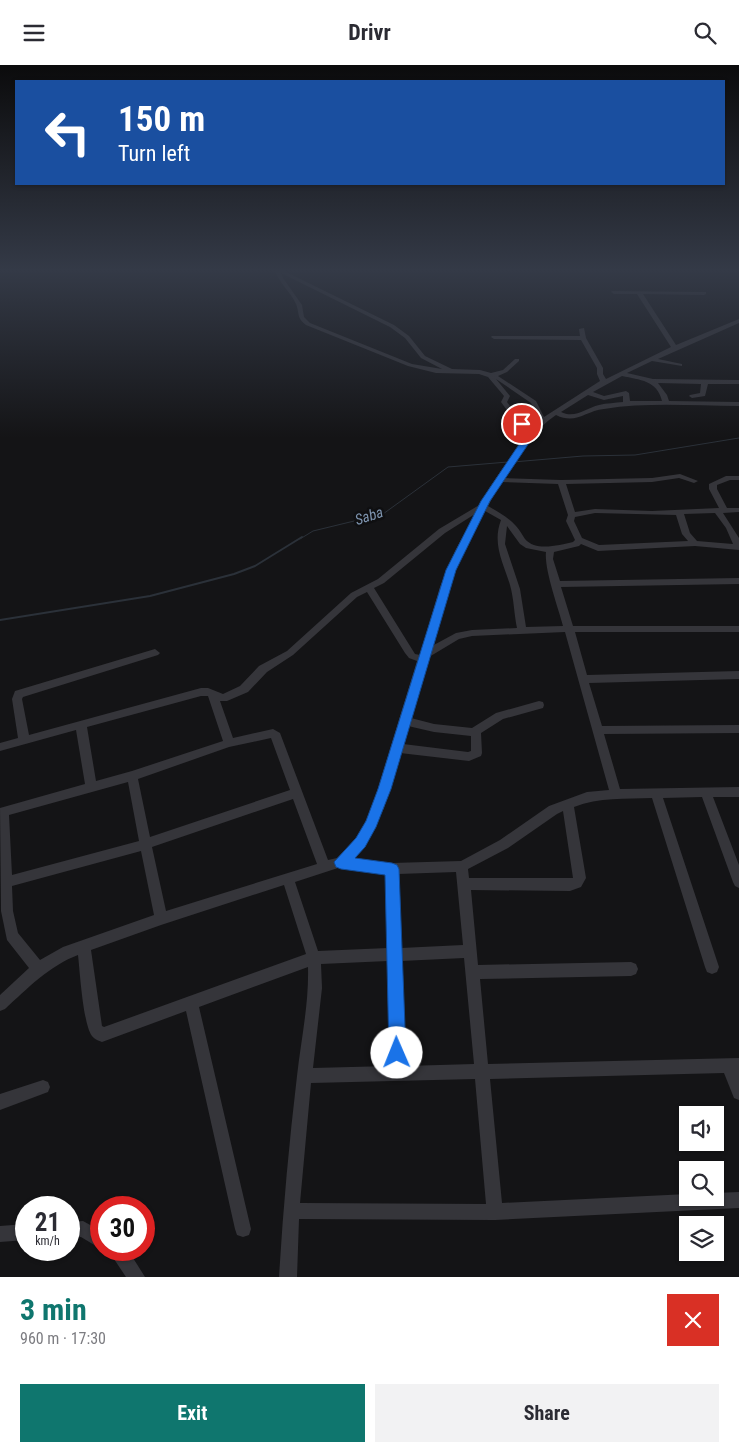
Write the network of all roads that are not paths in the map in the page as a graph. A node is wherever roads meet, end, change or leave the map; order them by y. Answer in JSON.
{"nodes":[{"id":1,"x":312,"y":326,"type":"edge"},
{"id":2,"x":391,"y":326,"type":"edge"},
{"id":3,"x":660,"y":326,"type":"edge"},
{"id":4,"x":730,"y":326,"type":"edge"},
{"id":5,"x":582,"y":329,"type":"dead end"},
{"id":6,"x":494,"y":337,"type":"dead end"},
{"id":7,"x":583,"y":338,"type":"junction"},
{"id":8,"x":675,"y":348,"type":"junction"},
{"id":9,"x":651,"y":359,"type":"junction"},
{"id":10,"x":517,"y":360,"type":"dead end"},
{"id":11,"x":680,"y":365,"type":"dead end"},
{"id":12,"x":452,"y":371,"type":"junction"},
{"id":13,"x":484,"y":373,"type":"junction"},
{"id":14,"x":621,"y":374,"type":"junction"},
{"id":15,"x":493,"y":375,"type":"junction"},
{"id":16,"x":653,"y":381,"type":"junction"},
{"id":17,"x":705,"y":381,"type":"junction"},
{"id":18,"x":604,"y":382,"type":"junction"},
{"id":19,"x":739,"y":382,"type":"edge"},
{"id":20,"x":587,"y":392,"type":"junction"},
{"id":21,"x":538,"y":395,"type":"dead end"},
{"id":22,"x":692,"y":396,"type":"dead end"},
{"id":23,"x":534,"y":403,"type":"junction"},
{"id":24,"x":627,"y":403,"type":"junction"},
{"id":25,"x":666,"y":403,"type":"junction"},
{"id":26,"x":739,"y":404,"type":"edge"},
{"id":27,"x":555,"y":412,"type":"junction"},
{"id":28,"x":542,"y":421,"type":"junction"},
{"id":29,"x":513,"y":427,"type":"dead end"},
{"id":30,"x":524,"y":429,"type":"junction"},
{"id":31,"x":526,"y":440,"type":"junction"},
{"id":32,"x":739,"y":478,"type":"edge"},
{"id":33,"x":499,"y":479,"type":"junction"},
{"id":34,"x":561,"y":481,"type":"junction"},
{"id":35,"x":694,"y":481,"type":"dead end"},
{"id":36,"x":482,"y":506,"type":"junction"},
{"id":37,"x":721,"y":510,"type":"junction"},
{"id":38,"x":739,"y":510,"type":"edge"},
{"id":39,"x":679,"y":511,"type":"junction"},
{"id":40,"x":572,"y":515,"type":"junction"},
{"id":41,"x":504,"y":520,"type":"junction"},
{"id":42,"x":579,"y":540,"type":"junction"},
{"id":43,"x":695,"y":543,"type":"junction"},
{"id":44,"x":550,"y":550,"type":"junction"},
{"id":45,"x":739,"y":581,"type":"edge"},
{"id":46,"x":555,"y":584,"type":"junction"},
{"id":47,"x":369,"y":587,"type":"junction"},
{"id":48,"x":568,"y":629,"type":"junction"},
{"id":49,"x":739,"y":629,"type":"edge"},
{"id":50,"x":522,"y":630,"type":"junction"},
{"id":51,"x":155,"y":653,"type":"dead end"},
{"id":52,"x":424,"y":657,"type":"junction"},
{"id":53,"x":739,"y":675,"type":"edge"},
{"id":54,"x":583,"y":679,"type":"junction"},
{"id":55,"x":214,"y":695,"type":"junction"},
{"id":56,"x":539,"y":705,"type":"dead end"},
{"id":57,"x":406,"y":721,"type":"junction"},
{"id":58,"x":81,"y":725,"type":"junction"},
{"id":59,"x":739,"y":729,"type":"edge"},
{"id":60,"x":599,"y":730,"type":"junction"},
{"id":61,"x":476,"y":731,"type":"junction"},
{"id":62,"x":24,"y":740,"type":"junction"},
{"id":63,"x":230,"y":743,"type":"junction"},
{"id":64,"x":0,"y":747,"type":"edge"},
{"id":65,"x":397,"y":748,"type":"junction"},
{"id":66,"x":132,"y":776,"type":"junction"},
{"id":67,"x":91,"y":787,"type":"junction"},
{"id":68,"x":739,"y":792,"type":"edge"},
{"id":69,"x":297,"y":793,"type":"junction"},
{"id":70,"x":706,"y":793,"type":"junction"},
{"id":71,"x":616,"y":794,"type":"junction"},
{"id":72,"x":656,"y":794,"type":"junction"},
{"id":73,"x":568,"y":803,"type":"junction"},
{"id":74,"x":1,"y":813,"type":"edge"},
{"id":75,"x":146,"y":845,"type":"junction"},
{"id":76,"x":341,"y":862,"type":"junction"},
{"id":77,"x":462,"y":866,"type":"junction"},
{"id":78,"x":324,"y":867,"type":"junction"},
{"id":79,"x":392,"y":869,"type":"junction"},
{"id":80,"x":288,"y":878,"type":"junction"},
{"id":81,"x":739,"y":882,"type":"edge"},
{"id":82,"x":4,"y":883,"type":"junction"},
{"id":83,"x":464,"y":883,"type":"junction"},
{"id":84,"x":161,"y":919,"type":"junction"},
{"id":85,"x":84,"y":947,"type":"junction"},
{"id":86,"x":471,"y":951,"type":"junction"},
{"id":87,"x":396,"y":953,"type":"junction"},
{"id":88,"x":314,"y":957,"type":"junction"},
{"id":89,"x":712,"y":967,"type":"dead end"},
{"id":90,"x":38,"y":969,"type":"junction"},
{"id":91,"x":630,"y":969,"type":"dead end"},
{"id":92,"x":472,"y":971,"type":"junction"},
{"id":93,"x":191,"y":1003,"type":"junction"},
{"id":94,"x":0,"y":1004,"type":"edge"},
{"id":95,"x":734,"y":1065,"type":"edge"},
{"id":96,"x":482,"y":1071,"type":"junction"},
{"id":97,"x":398,"y":1073,"type":"junction"},
{"id":98,"x":304,"y":1076,"type":"junction"},
{"id":99,"x":43,"y":1087,"type":"dead end"},
{"id":100,"x":739,"y":1093,"type":"edge"},
{"id":101,"x":0,"y":1102,"type":"edge"},
{"id":102,"x":739,"y":1200,"type":"edge"},
{"id":103,"x":291,"y":1211,"type":"junction"},
{"id":104,"x":494,"y":1212,"type":"junction"},
{"id":105,"x":243,"y":1229,"type":"dead end"},
{"id":106,"x":15,"y":1233,"type":"edge"},
{"id":107,"x":0,"y":1234,"type":"edge"},
{"id":108,"x":125,"y":1261,"type":"edge"},
{"id":109,"x":136,"y":1277,"type":"edge"},
{"id":110,"x":288,"y":1277,"type":"edge"}],
"edges":[{"from":1,"to":12,"type":"street"},
{"from":2,"to":12,"type":"street"},
{"from":3,"to":8,"type":"street"},
{"from":4,"to":8,"type":"street"},
{"from":5,"to":7,"type":"street"},
{"from":6,"to":7,"type":"street"},
{"from":7,"to":18,"type":"street"},
{"from":8,"to":9,"type":"street"},
{"from":9,"to":11,"type":"street"},
{"from":9,"to":14,"type":"street"},
{"from":10,"to":15,"type":"street"},
{"from":12,"to":13,"type":"street"},
{"from":13,"to":15,"type":"street"},
{"from":13,"to":30,"type":"street"},
{"from":14,"to":16,"type":"street"},
{"from":14,"to":18,"type":"street"},
{"from":15,"to":23,"type":"street"},
{"from":16,"to":17,"type":"street"},
{"from":16,"to":25,"type":"street"},
{"from":17,"to":19,"type":"street"},
{"from":17,"to":22,"type":"street"},
{"from":18,"to":20,"type":"street"},
{"from":20,"to":24,"type":"street"},
{"from":20,"to":27,"type":"street"},
{"from":21,"to":23,"type":"street"},
{"from":23,"to":28,"type":"street"},
{"from":24,"to":25,"type":"street"},
{"from":24,"to":27,"type":"street"},
{"from":25,"to":26,"type":"street"},
{"from":27,"to":28,"type":"street"},
{"from":28,"to":31,"type":"street"},
{"from":29,"to":30,"type":"street"},
{"from":30,"to":31,"type":"street"},
{"from":31,"to":33,"type":"street"},
{"from":32,"to":37,"type":"street"},
{"from":33,"to":34,"type":"street"},
{"from":33,"to":36,"type":"street"},
{"from":34,"to":35,"type":"street"},
{"from":34,"to":40,"type":"street"},
{"from":36,"to":41,"type":"street"},
{"from":36,"to":47,"type":"street"},
{"from":36,"to":52,"type":"street"},
{"from":37,"to":38,"type":"street"},
{"from":37,"to":39,"type":"street"},
{"from":37,"to":43,"type":"street"},
{"from":39,"to":40,"type":"street"},
{"from":39,"to":43,"type":"street"},
{"from":40,"to":42,"type":"street"},
{"from":41,"to":44,"type":"street"},
{"from":41,"to":50,"type":"street"},
{"from":42,"to":43,"type":"street"},
{"from":42,"to":44,"type":"street"},
{"from":44,"to":46,"type":"street"},
{"from":45,"to":46,"type":"street"},
{"from":46,"to":48,"type":"street"},
{"from":47,"to":52,"type":"street"},
{"from":47,"to":55,"type":"street"},
{"from":48,"to":49,"type":"street"},
{"from":48,"to":50,"type":"street"},
{"from":48,"to":54,"type":"street"},
{"from":50,"to":52,"type":"street"},
{"from":51,"to":62,"type":"street"},
{"from":52,"to":57,"type":"street"},
{"from":53,"to":54,"type":"street"},
{"from":54,"to":60,"type":"street"},
{"from":55,"to":58,"type":"street"},
{"from":55,"to":63,"type":"street"},
{"from":56,"to":61,"type":"street"},
{"from":57,"to":61,"type":"street"},
{"from":57,"to":65,"type":"street"},
{"from":58,"to":62,"type":"street"},
{"from":58,"to":67,"type":"street"},
{"from":59,"to":60,"type":"street"},
{"from":60,"to":71,"type":"street"},
{"from":61,"to":65,"type":"street"},
{"from":62,"to":64,"type":"street"},
{"from":63,"to":66,"type":"street"},
{"from":63,"to":69,"type":"street"},
{"from":65,"to":76,"type":"street"},
{"from":66,"to":67,"type":"street"},
{"from":66,"to":75,"type":"street"},
{"from":67,"to":74,"type":"street"},
{"from":68,"to":70,"type":"street"},
{"from":69,"to":75,"type":"street"},
{"from":69,"to":78,"type":"street"},
{"from":70,"to":72,"type":"street"},
{"from":70,"to":81,"type":"street"},
{"from":71,"to":72,"type":"street"},
{"from":71,"to":73,"type":"street"},
{"from":72,"to":89,"type":"street"},
{"from":73,"to":77,"type":"street"},
{"from":73,"to":83,"type":"street"},
{"from":74,"to":82,"type":"street"},
{"from":75,"to":82,"type":"street"},
{"from":75,"to":84,"type":"street"},
{"from":76,"to":78,"type":"street"},
{"from":76,"to":79,"type":"street"},
{"from":77,"to":79,"type":"street"},
{"from":77,"to":83,"type":"street"},
{"from":78,"to":80,"type":"street"},
{"from":79,"to":87,"type":"street"},
{"from":80,"to":84,"type":"street"},
{"from":80,"to":88,"type":"street"},
{"from":82,"to":90,"type":"street"},
{"from":83,"to":86,"type":"street"},
{"from":84,"to":85,"type":"street"},
{"from":85,"to":90,"type":"street"},
{"from":85,"to":93,"type":"street"},
{"from":86,"to":87,"type":"street"},
{"from":86,"to":92,"type":"street"},
{"from":87,"to":88,"type":"street"},
{"from":87,"to":97,"type":"street"},
{"from":88,"to":93,"type":"street"},
{"from":88,"to":98,"type":"street"},
{"from":90,"to":94,"type":"street"},
{"from":91,"to":92,"type":"street"},
{"from":92,"to":96,"type":"street"},
{"from":93,"to":105,"type":"street"},
{"from":95,"to":96,"type":"street"},
{"from":95,"to":100,"type":"street"},
{"from":96,"to":97,"type":"street"},
{"from":96,"to":104,"type":"street"},
{"from":97,"to":98,"type":"street"},
{"from":98,"to":103,"type":"street"},
{"from":99,"to":101,"type":"street"},
{"from":102,"to":104,"type":"street"},
{"from":103,"to":104,"type":"street"},
{"from":103,"to":110,"type":"street"},
{"from":106,"to":107,"type":"street"},
{"from":108,"to":109,"type":"street"}]}
